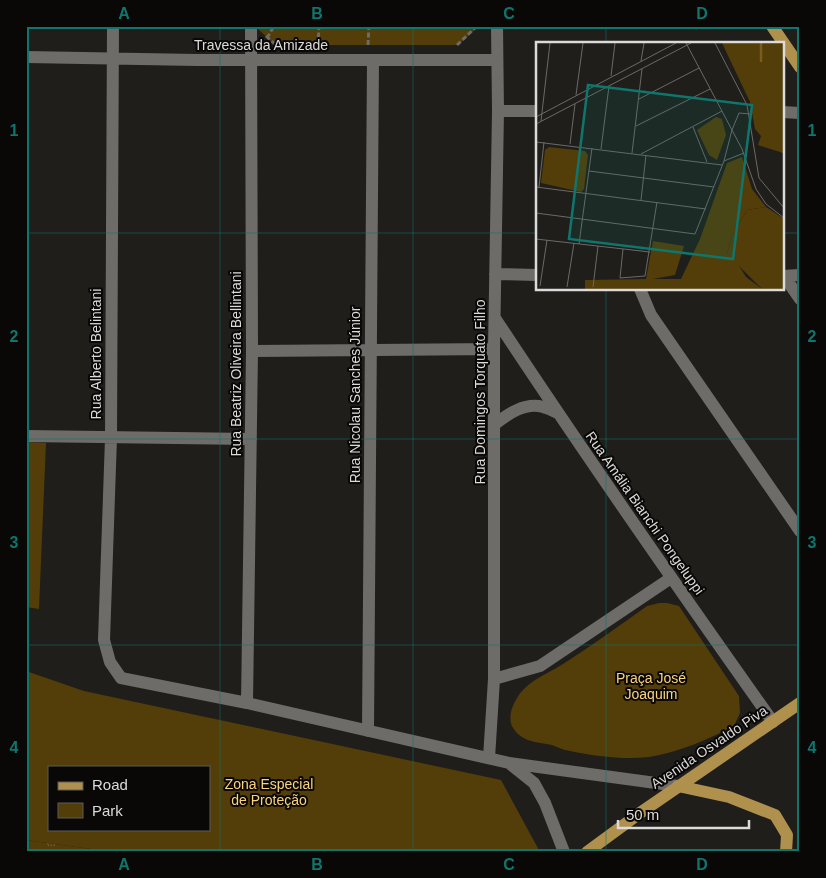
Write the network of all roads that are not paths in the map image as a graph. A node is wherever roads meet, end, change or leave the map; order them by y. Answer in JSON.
{"nodes":[{"id":1,"x":113,"y":26,"type":"edge"},
{"id":2,"x":251,"y":26,"type":"edge"},
{"id":3,"x":497,"y":26,"type":"edge"},
{"id":4,"x":772,"y":26,"type":"edge"},
{"id":5,"x":783,"y":42,"type":"edge"},
{"id":6,"x":784,"y":44,"type":"edge"},
{"id":7,"x":26,"y":57,"type":"edge"},
{"id":8,"x":113,"y":58,"type":"junction"},
{"id":9,"x":250,"y":59,"type":"junction"},
{"id":10,"x":373,"y":60,"type":"junction"},
{"id":11,"x":496,"y":60,"type":"junction"},
{"id":12,"x":800,"y":67,"type":"edge"},
{"id":13,"x":498,"y":111,"type":"junction"},
{"id":14,"x":536,"y":111,"type":"edge"},
{"id":15,"x":784,"y":112,"type":"edge"},
{"id":16,"x":800,"y":112,"type":"edge"},
{"id":17,"x":495,"y":274,"type":"junction"},
{"id":18,"x":536,"y":275,"type":"edge"},
{"id":19,"x":800,"y":275,"type":"edge"},
{"id":20,"x":784,"y":276,"type":"edge"},
{"id":21,"x":784,"y":277,"type":"edge"},
{"id":22,"x":640,"y":290,"type":"edge"},
{"id":23,"x":800,"y":299,"type":"edge"},
{"id":24,"x":495,"y":318,"type":"junction"},
{"id":25,"x":494,"y":349,"type":"junction"},
{"id":26,"x":252,"y":351,"type":"junction"},
{"id":27,"x":371,"y":351,"type":"junction"},
{"id":28,"x":558,"y":413,"type":"junction"},
{"id":29,"x":495,"y":424,"type":"junction"},
{"id":30,"x":26,"y":436,"type":"edge"},
{"id":31,"x":111,"y":438,"type":"junction"},
{"id":32,"x":251,"y":439,"type":"junction"},
{"id":33,"x":800,"y":531,"type":"edge"},
{"id":34,"x":671,"y":578,"type":"junction"},
{"id":35,"x":494,"y":679,"type":"junction"},
{"id":36,"x":247,"y":703,"type":"junction"},
{"id":37,"x":800,"y":703,"type":"edge"},
{"id":38,"x":773,"y":722,"type":"junction"},
{"id":39,"x":368,"y":731,"type":"junction"},
{"id":40,"x":489,"y":758,"type":"junction"},
{"id":41,"x":509,"y":763,"type":"junction"},
{"id":42,"x":678,"y":786,"type":"junction"},
{"id":43,"x":564,"y":852,"type":"edge"},
{"id":44,"x":587,"y":852,"type":"edge"},
{"id":45,"x":786,"y":852,"type":"edge"}],
"edges":[{"from":1,"to":8,"type":"street","name":"Rua Alberto Belintani"},
{"from":2,"to":9,"type":"street","name":"Rua Beatriz Oliveira Bellintani"},
{"from":3,"to":11,"type":"street","name":"Rua Domingos Torquato Filho"},
{"from":4,"to":5,"type":"main road"},
{"from":6,"to":12,"type":"main road"},
{"from":7,"to":8,"type":"street","name":"Travessa da Amizade"},
{"from":8,"to":9,"type":"street","name":"Travessa da Amizade"},
{"from":8,"to":31,"type":"street","name":"Rua Alberto Belintani"},
{"from":9,"to":10,"type":"street","name":"Travessa da Amizade"},
{"from":9,"to":26,"type":"street","name":"Rua Beatriz Oliveira Bellintani"},
{"from":10,"to":11,"type":"street","name":"Travessa da Amizade"},
{"from":10,"to":27,"type":"street","name":"Rua Nicolau Sanches Júnior"},
{"from":11,"to":13,"type":"street","name":"Rua Domingos Torquato Filho"},
{"from":13,"to":14,"type":"street"},
{"from":13,"to":17,"type":"street","name":"Rua Domingos Torquato Filho"},
{"from":15,"to":16,"type":"street"},
{"from":17,"to":18,"type":"street"},
{"from":17,"to":24,"type":"street","name":"Rua Domingos Torquato Filho"},
{"from":19,"to":20,"type":"street"},
{"from":21,"to":23,"type":"street"},
{"from":22,"to":33,"type":"street"},
{"from":24,"to":25,"type":"street","name":"Rua Domingos Torquato Filho"},
{"from":24,"to":28,"type":"street","name":"Rua Amália Bianchi Pongeluppi"},
{"from":25,"to":27,"type":"street"},
{"from":25,"to":29,"type":"street","name":"Rua Domingos Torquato Filho"},
{"from":26,"to":27,"type":"street"},
{"from":26,"to":32,"type":"street","name":"Rua Beatriz Oliveira Bellintani"},
{"from":27,"to":39,"type":"street","name":"Rua Nicolau Sanches Júnior"},
{"from":28,"to":29,"type":"street"},
{"from":28,"to":34,"type":"street","name":"Rua Amália Bianchi Pongeluppi"},
{"from":29,"to":35,"type":"street","name":"Rua Domingos Torquato Filho"},
{"from":30,"to":31,"type":"street"},
{"from":31,"to":32,"type":"street"},
{"from":31,"to":36,"type":"street","name":"Rua Alberto Belintani"},
{"from":32,"to":36,"type":"street","name":"Rua Beatriz Oliveira Bellintani"},
{"from":34,"to":35,"type":"street"},
{"from":34,"to":38,"type":"street","name":"Rua Amália Bianchi Pongeluppi"},
{"from":35,"to":40,"type":"street","name":"Rua Domingos Torquato Filho"},
{"from":36,"to":39,"type":"street"},
{"from":37,"to":38,"type":"main road","name":"Avenida Osvaldo Piva"},
{"from":38,"to":42,"type":"main road","name":"Avenida Osvaldo Piva"},
{"from":39,"to":40,"type":"street"},
{"from":40,"to":41,"type":"street"},
{"from":41,"to":42,"type":"street"},
{"from":41,"to":43,"type":"street"},
{"from":42,"to":44,"type":"main road","name":"Avenida Osvaldo Piva"},
{"from":42,"to":45,"type":"main road"}]}
